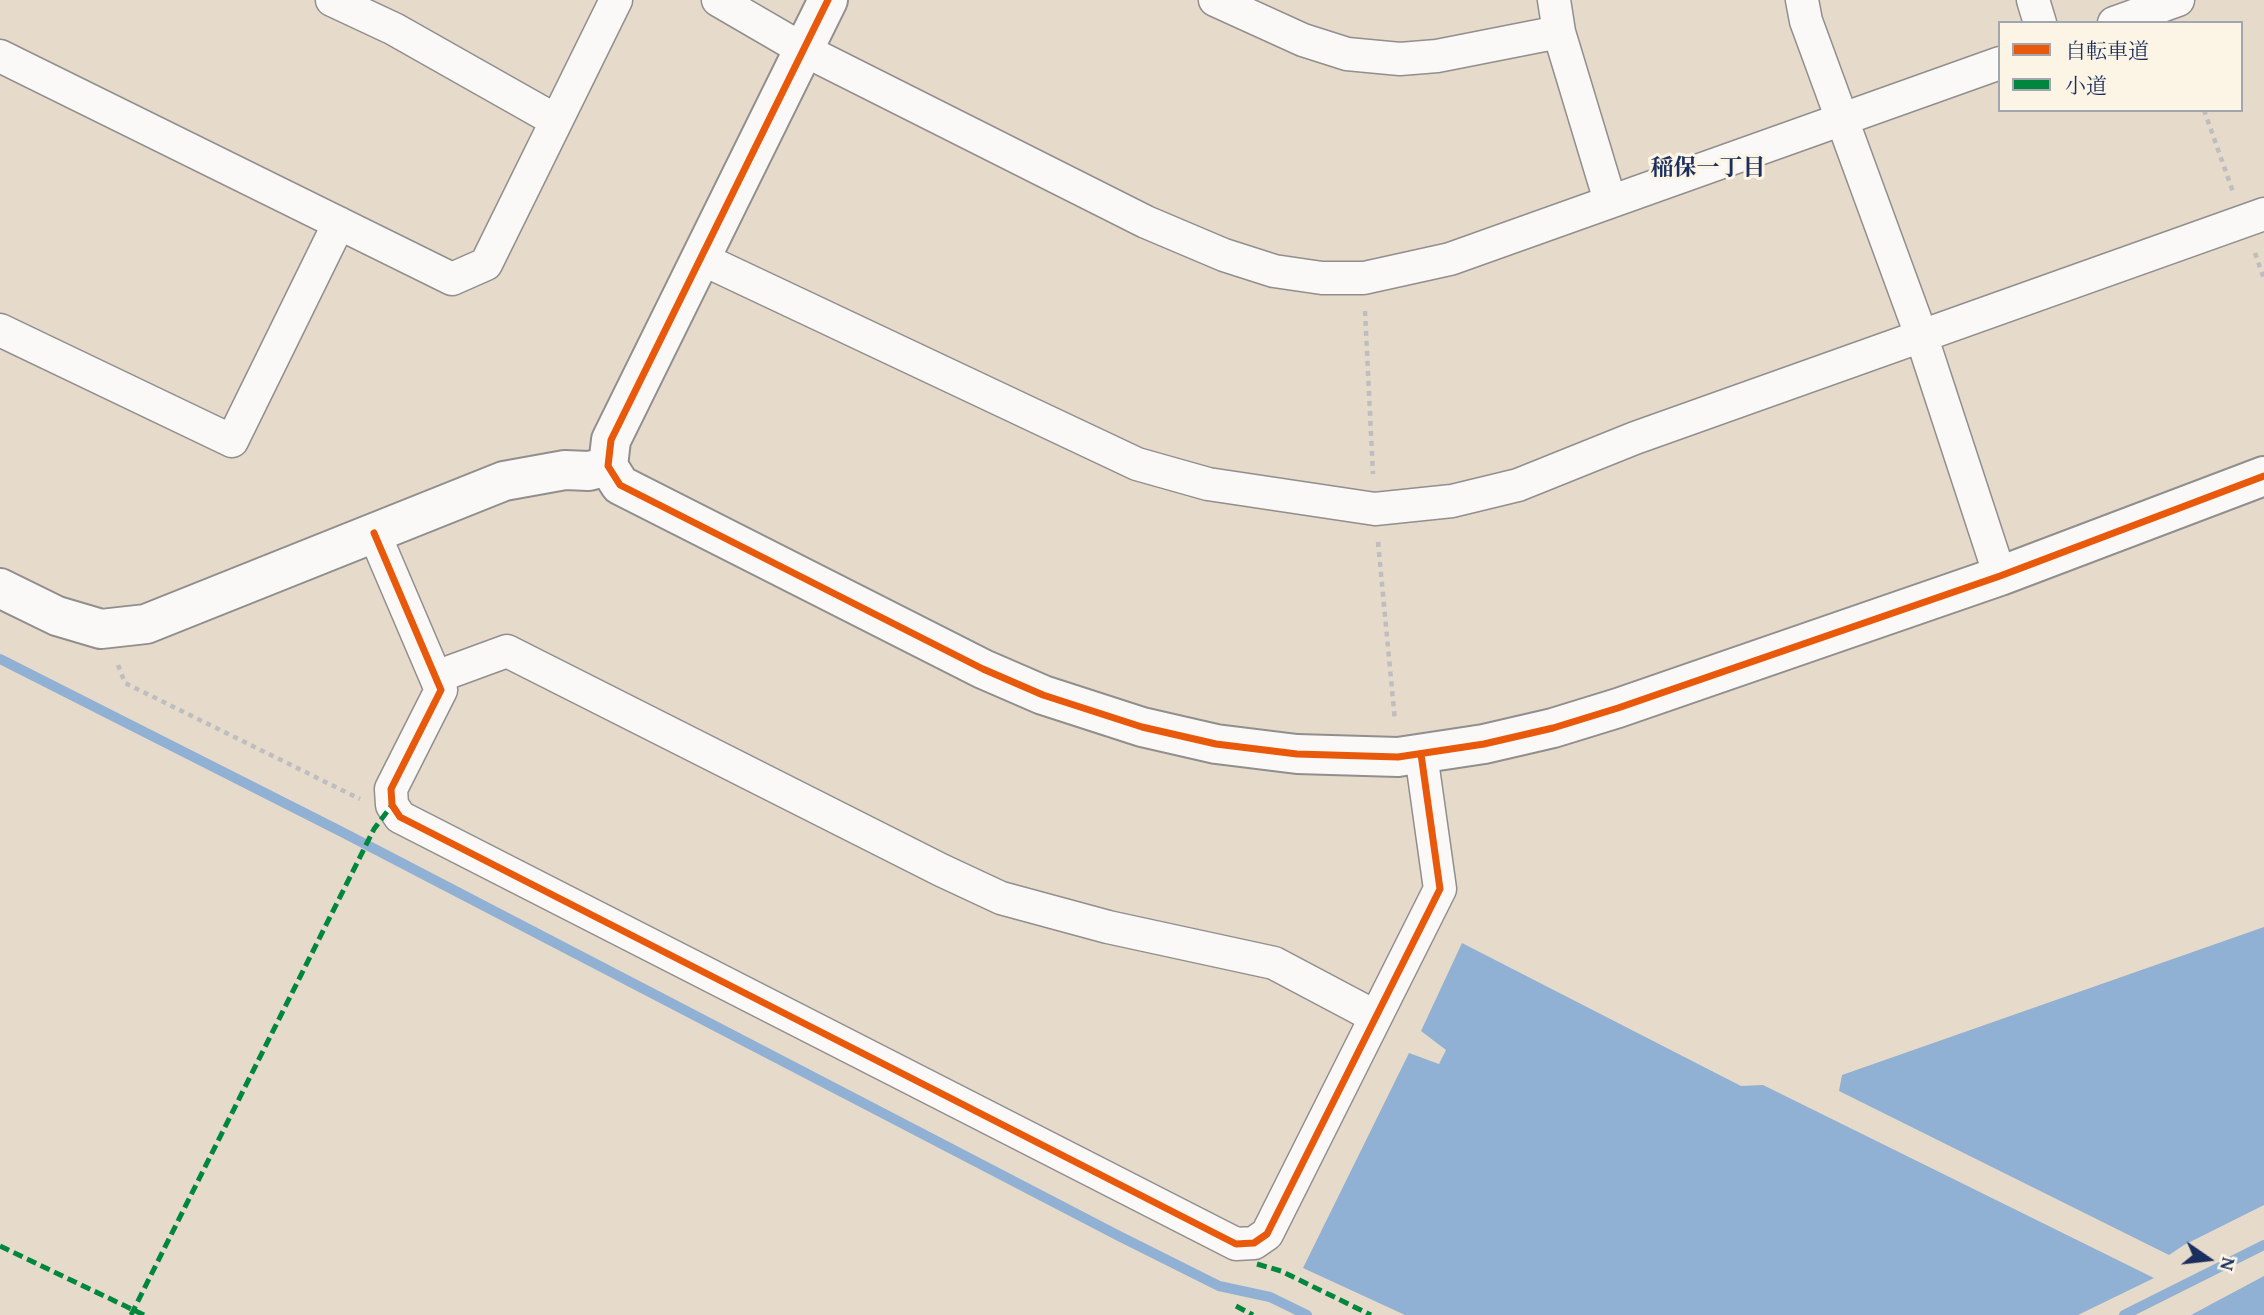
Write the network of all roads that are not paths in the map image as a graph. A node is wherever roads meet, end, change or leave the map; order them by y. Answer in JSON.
{"nodes":[{"id":1,"x":332,"y":0,"type":"edge"},
{"id":2,"x":616,"y":0,"type":"edge"},
{"id":3,"x":718,"y":0,"type":"edge"},
{"id":4,"x":828,"y":0,"type":"edge"},
{"id":5,"x":1215,"y":0,"type":"edge"},
{"id":6,"x":1553,"y":0,"type":"edge"},
{"id":7,"x":1802,"y":0,"type":"edge"},
{"id":8,"x":2033,"y":0,"type":"edge"},
{"id":9,"x":2178,"y":0,"type":"edge"},
{"id":10,"x":2039,"y":21,"type":"edge"},
{"id":11,"x":2120,"y":21,"type":"edge"},
{"id":12,"x":1559,"y":32,"type":"junction"},
{"id":13,"x":804,"y":50,"type":"junction"},
{"id":14,"x":0,"y":56,"type":"edge"},
{"id":15,"x":1998,"y":64,"type":"edge"},
{"id":16,"x":555,"y":120,"type":"junction"},
{"id":17,"x":1844,"y":120,"type":"junction"},
{"id":18,"x":1610,"y":201,"type":"junction"},
{"id":19,"x":2264,"y":214,"type":"edge"},
{"id":20,"x":339,"y":223,"type":"junction"},
{"id":21,"x":700,"y":258,"type":"junction"},
{"id":22,"x":0,"y":330,"type":"edge"},
{"id":23,"x":1922,"y":335,"type":"junction"},
{"id":24,"x":608,"y":466,"type":"junction"},
{"id":25,"x":2264,"y":476,"type":"edge"},
{"id":26,"x":374,"y":533,"type":"junction"},
{"id":27,"x":2000,"y":576,"type":"junction"},
{"id":28,"x":0,"y":588,"type":"edge"},
{"id":29,"x":436,"y":677,"type":"junction"},
{"id":30,"x":1422,"y":754,"type":"junction"},
{"id":31,"x":1374,"y":1016,"type":"junction"}],
"edges":[{"from":1,"to":16,"type":"street"},
{"from":2,"to":16,"type":"street"},
{"from":3,"to":13,"type":"street"},
{"from":4,"to":13,"type":"street"},
{"from":5,"to":12,"type":"street"},
{"from":6,"to":12,"type":"street"},
{"from":7,"to":17,"type":"street"},
{"from":8,"to":10,"type":"street"},
{"from":9,"to":11,"type":"street"},
{"from":12,"to":18,"type":"street"},
{"from":13,"to":18,"type":"street"},
{"from":13,"to":21,"type":"street"},
{"from":14,"to":20,"type":"street"},
{"from":15,"to":17,"type":"street"},
{"from":16,"to":20,"type":"street"},
{"from":17,"to":18,"type":"street"},
{"from":17,"to":23,"type":"street"},
{"from":19,"to":23,"type":"street"},
{"from":20,"to":22,"type":"street"},
{"from":21,"to":23,"type":"street"},
{"from":21,"to":24,"type":"street"},
{"from":23,"to":27,"type":"street"},
{"from":24,"to":26,"type":"street"},
{"from":24,"to":30,"type":"street"},
{"from":25,"to":27,"type":"street"},
{"from":26,"to":28,"type":"street"},
{"from":26,"to":29,"type":"street"},
{"from":27,"to":30,"type":"street"},
{"from":29,"to":31,"type":"street"},
{"from":29,"to":31,"type":"street"},
{"from":30,"to":31,"type":"street"}]}
